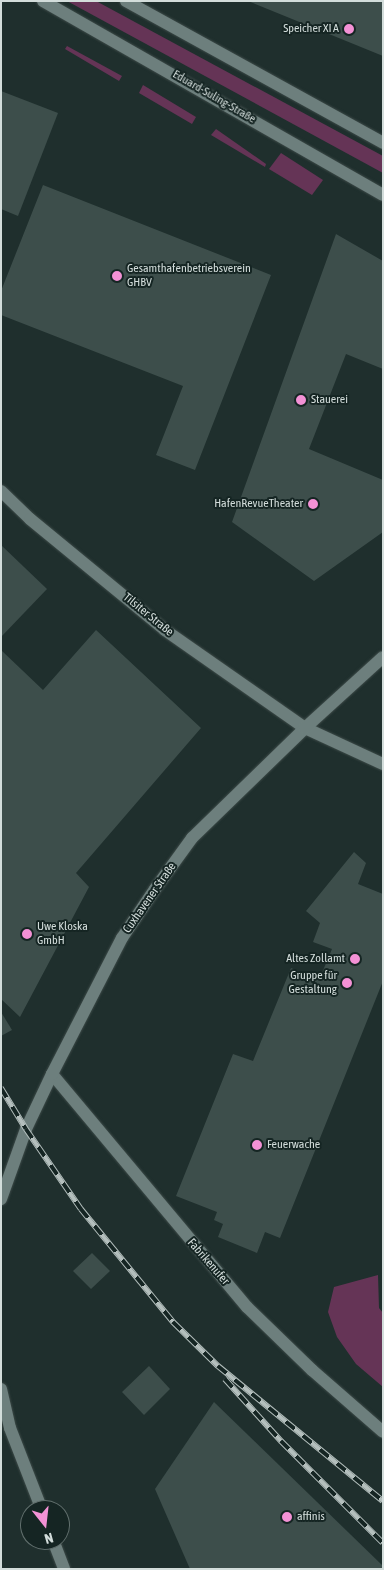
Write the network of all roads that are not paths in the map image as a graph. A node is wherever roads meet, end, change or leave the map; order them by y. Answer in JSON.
{"nodes":[{"id":1,"x":44,"y":1,"type":"edge"},
{"id":2,"x":126,"y":1,"type":"edge"},
{"id":3,"x":383,"y":143,"type":"edge"},
{"id":4,"x":383,"y":195,"type":"edge"},
{"id":5,"x":1,"y":491,"type":"edge"},
{"id":6,"x":383,"y":657,"type":"edge"},
{"id":7,"x":305,"y":728,"type":"junction"},
{"id":8,"x":383,"y":764,"type":"edge"},
{"id":9,"x":52,"y":1074,"type":"junction"},
{"id":10,"x":1,"y":1199,"type":"edge"},
{"id":11,"x":1,"y":1389,"type":"edge"},
{"id":12,"x":383,"y":1432,"type":"edge"},
{"id":13,"x":38,"y":1500,"type":"edge"},
{"id":14,"x":57,"y":1550,"type":"edge"},
{"id":15,"x":64,"y":1569,"type":"edge"}],
"edges":[{"from":1,"to":4,"type":"street","name":"Eduard-Suling-Straße"},
{"from":2,"to":3,"type":"street"},
{"from":5,"to":7,"type":"street","name":"Tilsiter Straße"},
{"from":6,"to":7,"type":"street","name":"Cuxhavener Straße"},
{"from":7,"to":8,"type":"street","name":"Tilsiter Straße"},
{"from":7,"to":9,"type":"street","name":"Cuxhavener Straße"},
{"from":9,"to":10,"type":"street","name":"Cuxhavener Straße"},
{"from":9,"to":12,"type":"street","name":"Fabrikenufer"},
{"from":11,"to":13,"type":"street"},
{"from":14,"to":15,"type":"street"}]}
